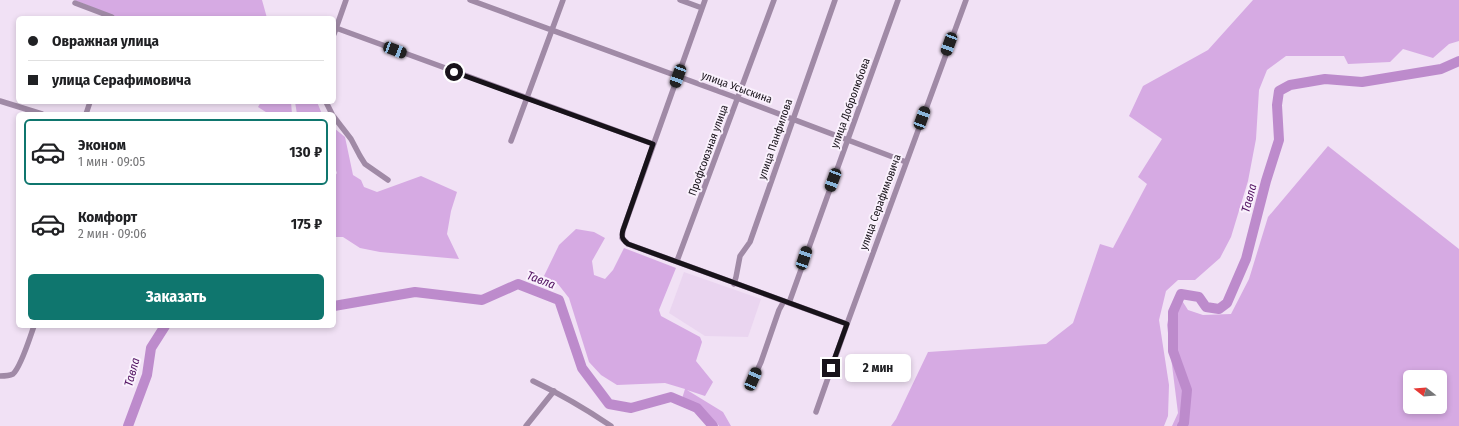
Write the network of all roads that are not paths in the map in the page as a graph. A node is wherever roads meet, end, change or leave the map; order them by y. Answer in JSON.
{"nodes":[{"id":1,"x":346,"y":0,"type":"edge"},
{"id":2,"x":470,"y":0,"type":"edge"},
{"id":3,"x":563,"y":0,"type":"edge"},
{"id":4,"x":680,"y":0,"type":"edge"},
{"id":5,"x":705,"y":0,"type":"edge"},
{"id":6,"x":774,"y":0,"type":"edge"},
{"id":7,"x":835,"y":0,"type":"edge"},
{"id":8,"x":898,"y":0,"type":"edge"},
{"id":9,"x":966,"y":0,"type":"edge"},
{"id":10,"x":76,"y":3,"type":"dead end"},
{"id":11,"x":702,"y":8,"type":"junction"},
{"id":12,"x":109,"y":16,"type":"edge"},
{"id":13,"x":336,"y":28,"type":"edge"},
{"id":14,"x":552,"y":30,"type":"junction"},
{"id":15,"x":336,"y":31,"type":"edge"},
{"id":16,"x":678,"y":76,"type":"junction"},
{"id":17,"x":737,"y":98,"type":"junction"},
{"id":18,"x":527,"y":99,"type":"junction"},
{"id":19,"x":0,"y":101,"type":"edge"},
{"id":20,"x":36,"y":112,"type":"edge"},
{"id":21,"x":792,"y":118,"type":"junction"},
{"id":22,"x":336,"y":120,"type":"edge"},
{"id":23,"x":848,"y":140,"type":"junction"},
{"id":24,"x":511,"y":141,"type":"dead end"},
{"id":25,"x":653,"y":144,"type":"junction"},
{"id":26,"x":906,"y":162,"type":"junction"},
{"id":27,"x":388,"y":180,"type":"dead end"},
{"id":28,"x":677,"y":261,"type":"junction"},
{"id":29,"x":734,"y":284,"type":"junction"},
{"id":30,"x":786,"y":302,"type":"junction"},
{"id":31,"x":847,"y":324,"type":"junction"},
{"id":32,"x":33,"y":328,"type":"edge"},
{"id":33,"x":0,"y":376,"type":"edge"},
{"id":34,"x":533,"y":381,"type":"dead end"},
{"id":35,"x":751,"y":384,"type":"dead end"},
{"id":36,"x":554,"y":391,"type":"junction"},
{"id":37,"x":816,"y":412,"type":"dead end"},
{"id":38,"x":526,"y":426,"type":"edge"},
{"id":39,"x":611,"y":426,"type":"edge"}],
"edges":[{"from":1,"to":13,"type":"street"},
{"from":2,"to":14,"type":"street","name":"улица Усыскина"},
{"from":3,"to":14,"type":"street"},
{"from":4,"to":11,"type":"street"},
{"from":5,"to":11,"type":"street"},
{"from":6,"to":17,"type":"street","name":"Профсоюзная улица"},
{"from":7,"to":21,"type":"street","name":"улица Панфилова"},
{"from":8,"to":23,"type":"street","name":"улица Добролюбова"},
{"from":9,"to":26,"type":"street","name":"улица Серафимовича"},
{"from":10,"to":12,"type":"street"},
{"from":11,"to":16,"type":"street"},
{"from":14,"to":16,"type":"street","name":"улица Усыскина"},
{"from":14,"to":18,"type":"street"},
{"from":15,"to":18,"type":"street"},
{"from":16,"to":17,"type":"street","name":"улица Усыскина"},
{"from":16,"to":25,"type":"street"},
{"from":17,"to":21,"type":"street","name":"улица Усыскина"},
{"from":17,"to":28,"type":"street","name":"Профсоюзная улица"},
{"from":18,"to":24,"type":"street"},
{"from":18,"to":25,"type":"street"},
{"from":19,"to":20,"type":"street"},
{"from":21,"to":23,"type":"street","name":"улица Усыскина"},
{"from":21,"to":29,"type":"street","name":"улица Панфилова"},
{"from":22,"to":27,"type":"street"},
{"from":23,"to":26,"type":"street","name":"улица Усыскина"},
{"from":23,"to":30,"type":"street","name":"улица Добролюбова"},
{"from":25,"to":28,"type":"street"},
{"from":26,"to":31,"type":"street","name":"улица Серафимовича"},
{"from":28,"to":29,"type":"street"},
{"from":29,"to":30,"type":"street"},
{"from":30,"to":31,"type":"street"},
{"from":30,"to":35,"type":"street","name":"улица Добролюбова"},
{"from":31,"to":37,"type":"street","name":"улица Серафимовича"},
{"from":32,"to":33,"type":"street"},
{"from":34,"to":36,"type":"street"},
{"from":36,"to":38,"type":"street"},
{"from":36,"to":39,"type":"street"}]}
